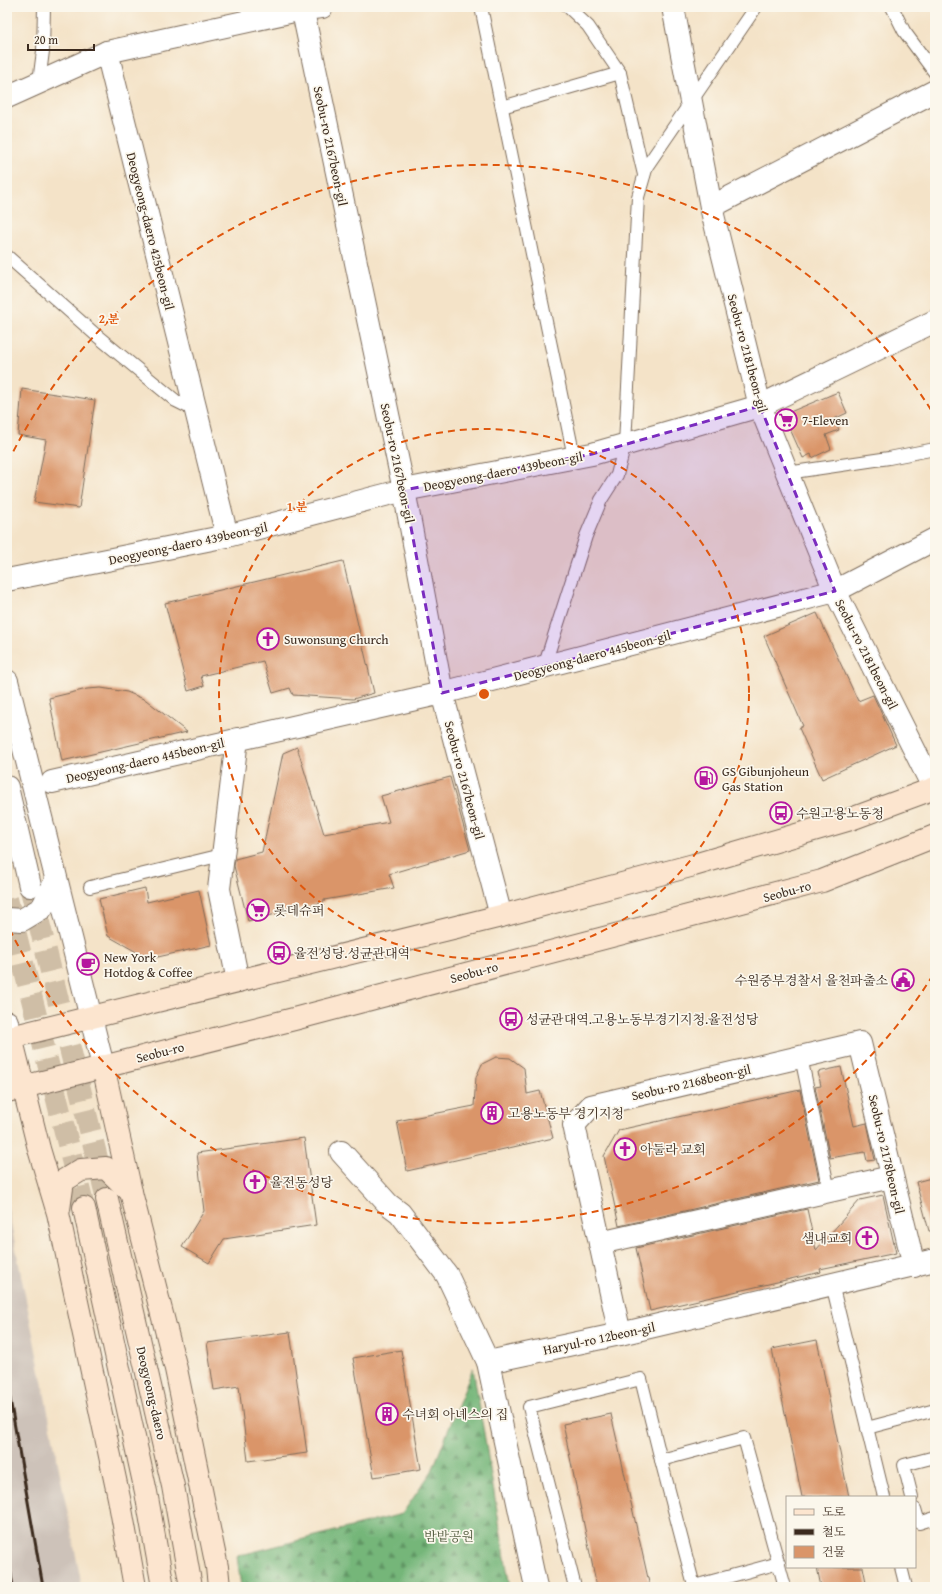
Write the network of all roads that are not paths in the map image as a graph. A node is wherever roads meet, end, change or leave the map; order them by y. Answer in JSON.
{"nodes":[{"id":1,"x":44,"y":7,"type":"edge"},
{"id":2,"x":481,"y":7,"type":"edge"},
{"id":3,"x":568,"y":7,"type":"edge"},
{"id":4,"x":673,"y":7,"type":"edge"},
{"id":5,"x":756,"y":7,"type":"edge"},
{"id":6,"x":892,"y":7,"type":"edge"},
{"id":7,"x":309,"y":8,"type":"edge"},
{"id":8,"x":106,"y":52,"type":"junction"},
{"id":9,"x":620,"y":73,"type":"junction"},
{"id":10,"x":935,"y":73,"type":"edge"},
{"id":11,"x":39,"y":82,"type":"junction"},
{"id":12,"x":935,"y":91,"type":"edge"},
{"id":13,"x":7,"y":97,"type":"edge"},
{"id":14,"x":691,"y":102,"type":"junction"},
{"id":15,"x":502,"y":107,"type":"junction"},
{"id":16,"x":644,"y":176,"type":"junction"},
{"id":17,"x":711,"y":207,"type":"junction"},
{"id":18,"x":7,"y":256,"type":"edge"},
{"id":19,"x":935,"y":321,"type":"edge"},
{"id":20,"x":760,"y":406,"type":"junction"},
{"id":21,"x":196,"y":411,"type":"junction"},
{"id":22,"x":624,"y":444,"type":"junction"},
{"id":23,"x":935,"y":449,"type":"edge"},
{"id":24,"x":574,"y":457,"type":"junction"},
{"id":25,"x":788,"y":473,"type":"junction"},
{"id":26,"x":404,"y":490,"type":"junction"},
{"id":27,"x":227,"y":536,"type":"junction"},
{"id":28,"x":935,"y":539,"type":"edge"},
{"id":29,"x":7,"y":580,"type":"edge"},
{"id":30,"x":835,"y":591,"type":"junction"},
{"id":31,"x":544,"y":667,"type":"junction"},
{"id":32,"x":7,"y":681,"type":"edge"},
{"id":33,"x":442,"y":693,"type":"junction"},
{"id":34,"x":237,"y":739,"type":"junction"},
{"id":35,"x":52,"y":782,"type":"dead end"},
{"id":36,"x":7,"y":787,"type":"edge"},
{"id":37,"x":934,"y":790,"type":"edge"},
{"id":38,"x":935,"y":836,"type":"edge"},
{"id":39,"x":222,"y":855,"type":"junction"},
{"id":40,"x":56,"y":880,"type":"junction"},
{"id":41,"x":30,"y":886,"type":"tunnel mouth"},
{"id":42,"x":90,"y":887,"type":"dead end"},
{"id":43,"x":501,"y":916,"type":"junction"},
{"id":44,"x":7,"y":919,"type":"edge"},
{"id":45,"x":238,"y":981,"type":"junction"},
{"id":46,"x":91,"y":1017,"type":"junction"},
{"id":47,"x":8,"y":1032,"type":"edge"},
{"id":48,"x":860,"y":1043,"type":"joint"},
{"id":49,"x":801,"y":1057,"type":"junction"},
{"id":50,"x":103,"y":1066,"type":"junction"},
{"id":51,"x":15,"y":1089,"type":"edge"},
{"id":52,"x":341,"y":1152,"type":"dead end"},
{"id":53,"x":891,"y":1176,"type":"junction"},
{"id":54,"x":829,"y":1191,"type":"junction"},
{"id":55,"x":131,"y":1192,"type":"junction"},
{"id":56,"x":107,"y":1199,"type":"tunnel mouth"},
{"id":57,"x":84,"y":1208,"type":"tunnel mouth"},
{"id":58,"x":58,"y":1213,"type":"junction"},
{"id":59,"x":600,"y":1243,"type":"junction"},
{"id":60,"x":935,"y":1260,"type":"edge"},
{"id":61,"x":914,"y":1266,"type":"junction"},
{"id":62,"x":832,"y":1284,"type":"junction"},
{"id":63,"x":620,"y":1334,"type":"junction"},
{"id":64,"x":488,"y":1362,"type":"junction"},
{"id":65,"x":935,"y":1410,"type":"edge"},
{"id":66,"x":867,"y":1428,"type":"junction"},
{"id":67,"x":935,"y":1457,"type":"edge"},
{"id":68,"x":661,"y":1460,"type":"junction"},
{"id":69,"x":884,"y":1496,"type":"edge"},
{"id":70,"x":912,"y":1496,"type":"edge"},
{"id":71,"x":916,"y":1512,"type":"edge"},
{"id":72,"x":935,"y":1518,"type":"edge"},
{"id":73,"x":779,"y":1563,"type":"junction"},
{"id":74,"x":901,"y":1568,"type":"edge"},
{"id":75,"x":902,"y":1585,"type":"edge"},
{"id":76,"x":135,"y":1587,"type":"edge"},
{"id":77,"x":163,"y":1587,"type":"edge"},
{"id":78,"x":191,"y":1587,"type":"edge"},
{"id":79,"x":219,"y":1587,"type":"edge"},
{"id":80,"x":536,"y":1587,"type":"edge"},
{"id":81,"x":575,"y":1587,"type":"edge"},
{"id":82,"x":785,"y":1587,"type":"edge"}],
"edges":[{"from":1,"to":11,"type":"lane"},
{"from":2,"to":15,"type":"lane"},
{"from":3,"to":9,"type":"lane"},
{"from":4,"to":14,"type":"street","name":"Seobu-ro 2181beon-gil"},
{"from":5,"to":14,"type":"lane"},
{"from":6,"to":10,"type":"lane"},
{"from":7,"to":8,"type":"street"},
{"from":7,"to":26,"type":"street","name":"Seobu-ro 2167beon-gil"},
{"from":8,"to":11,"type":"street"},
{"from":8,"to":21,"type":"street","name":"Deogyeong-daero 425beon-gil"},
{"from":9,"to":15,"type":"lane"},
{"from":9,"to":16,"type":"lane"},
{"from":11,"to":13,"type":"street"},
{"from":12,"to":17,"type":"street"},
{"from":14,"to":16,"type":"lane"},
{"from":14,"to":17,"type":"street","name":"Seobu-ro 2181beon-gil"},
{"from":15,"to":24,"type":"lane"},
{"from":16,"to":22,"type":"lane"},
{"from":17,"to":20,"type":"street","name":"Seobu-ro 2181beon-gil"},
{"from":18,"to":21,"type":"lane"},
{"from":19,"to":20,"type":"street","name":"Deogyeong-daero 439beon-gil"},
{"from":20,"to":22,"type":"street","name":"Deogyeong-daero 439beon-gil"},
{"from":20,"to":25,"type":"street","name":"Seobu-ro 2181beon-gil"},
{"from":21,"to":27,"type":"street","name":"Deogyeong-daero 425beon-gil"},
{"from":22,"to":24,"type":"street","name":"Deogyeong-daero 439beon-gil"},
{"from":22,"to":31,"type":"lane"},
{"from":23,"to":25,"type":"lane"},
{"from":24,"to":26,"type":"street","name":"Deogyeong-daero 439beon-gil"},
{"from":25,"to":30,"type":"street","name":"Seobu-ro 2181beon-gil"},
{"from":26,"to":27,"type":"street","name":"Deogyeong-daero 439beon-gil"},
{"from":26,"to":33,"type":"street","name":"Seobu-ro 2167beon-gil"},
{"from":27,"to":29,"type":"street","name":"Deogyeong-daero 439beon-gil"},
{"from":28,"to":30,"type":"street","name":"Deogyeong-daero 445beon-gil"},
{"from":30,"to":31,"type":"street","name":"Deogyeong-daero 445beon-gil"},
{"from":30,"to":37,"type":"street","name":"Seobu-ro 2181beon-gil"},
{"from":31,"to":33,"type":"street","name":"Deogyeong-daero 445beon-gil"},
{"from":32,"to":40,"type":"street"},
{"from":33,"to":34,"type":"street","name":"Deogyeong-daero 445beon-gil"},
{"from":33,"to":43,"type":"street","name":"Seobu-ro 2167beon-gil"},
{"from":34,"to":35,"type":"street","name":"Deogyeong-daero 445beon-gil"},
{"from":34,"to":39,"type":"street","name":"Deogyeong-daero 445beon-gil"},
{"from":36,"to":41,"type":"street"},
{"from":37,"to":43,"type":"main road"},
{"from":38,"to":50,"type":"main road","name":"Seobu-ro"},
{"from":39,"to":42,"type":"lane"},
{"from":39,"to":45,"type":"street"},
{"from":40,"to":44,"type":"street"},
{"from":40,"to":46,"type":"street"},
{"from":43,"to":45,"type":"main road"},
{"from":45,"to":46,"type":"main road"},
{"from":46,"to":47,"type":"main road"},
{"from":46,"to":50,"type":"street"},
{"from":47,"to":51,"type":"main road"},
{"from":48,"to":49,"type":"street","name":"Seobu-ro 2168beon-gil"},
{"from":48,"to":53,"type":"street","name":"Seobu-ro 2178beon-gil"},
{"from":49,"to":54,"type":"lane"},
{"from":49,"to":59,"type":"street","name":"Seobu-ro 2168beon-gil"},
{"from":50,"to":51,"type":"main road","name":"Seobu-ro"},
{"from":50,"to":55,"type":"main road"},
{"from":51,"to":58,"type":"main road"},
{"from":52,"to":64,"type":"street"},
{"from":53,"to":54,"type":"street"},
{"from":53,"to":61,"type":"street","name":"Seobu-ro 2178beon-gil"},
{"from":54,"to":59,"type":"street"},
{"from":55,"to":58,"type":"main road"},
{"from":55,"to":79,"type":"main road"},
{"from":56,"to":78,"type":"main road","name":"Deogyeong-daero"},
{"from":57,"to":77,"type":"main road","name":"Deogyeong-daero"},
{"from":58,"to":76,"type":"main road"},
{"from":59,"to":63,"type":"street","name":"Seobu-ro 2168beon-gil"},
{"from":60,"to":61,"type":"street","name":"Haryul-ro 12beon-gil"},
{"from":61,"to":62,"type":"street","name":"Haryul-ro 12beon-gil"},
{"from":62,"to":63,"type":"street","name":"Haryul-ro 12beon-gil"},
{"from":62,"to":66,"type":"lane"},
{"from":63,"to":64,"type":"street","name":"Haryul-ro 12beon-gil"},
{"from":64,"to":80,"type":"street"},
{"from":65,"to":66,"type":"lane"},
{"from":66,"to":69,"type":"lane"},
{"from":67,"to":70,"type":"lane"},
{"from":68,"to":73,"type":"lane"},
{"from":68,"to":73,"type":"lane"},
{"from":68,"to":81,"type":"lane"},
{"from":71,"to":72,"type":"lane"},
{"from":73,"to":82,"type":"lane"},
{"from":74,"to":75,"type":"lane"}]}
